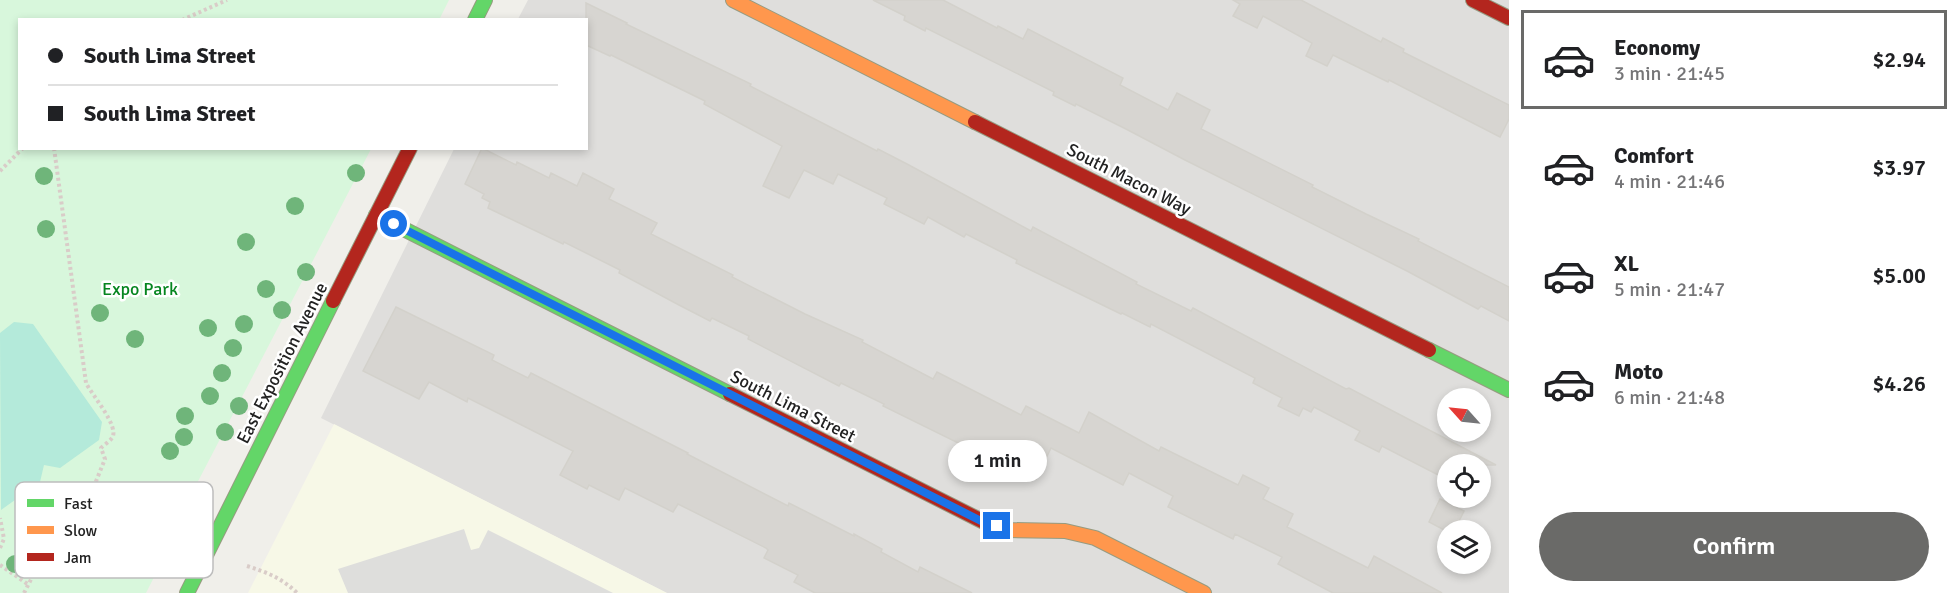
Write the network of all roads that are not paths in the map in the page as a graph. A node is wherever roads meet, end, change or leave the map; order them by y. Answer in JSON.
{"nodes":[{"id":1,"x":485,"y":0,"type":"edge"},
{"id":2,"x":733,"y":0,"type":"edge"},
{"id":3,"x":1473,"y":0,"type":"edge"},
{"id":4,"x":476,"y":18,"type":"edge"},
{"id":5,"x":1509,"y":18,"type":"edge"},
{"id":6,"x":409,"y":150,"type":"edge"},
{"id":7,"x":376,"y":215,"type":"junction"},
{"id":8,"x":1509,"y":390,"type":"edge"},
{"id":9,"x":213,"y":541,"type":"edge"},
{"id":10,"x":194,"y":578,"type":"edge"},
{"id":11,"x":187,"y":593,"type":"edge"},
{"id":12,"x":1204,"y":593,"type":"edge"}],
"edges":[{"from":1,"to":4,"type":"street"},
{"from":2,"to":8,"type":"street","name":"South Macon Way"},
{"from":3,"to":5,"type":"street"},
{"from":6,"to":7,"type":"street","name":"East Exposition Avenue"},
{"from":7,"to":9,"type":"street","name":"East Exposition Avenue"},
{"from":7,"to":12,"type":"street","name":"South Lima Street"},
{"from":10,"to":11,"type":"street","name":"East Exposition Avenue"}]}
